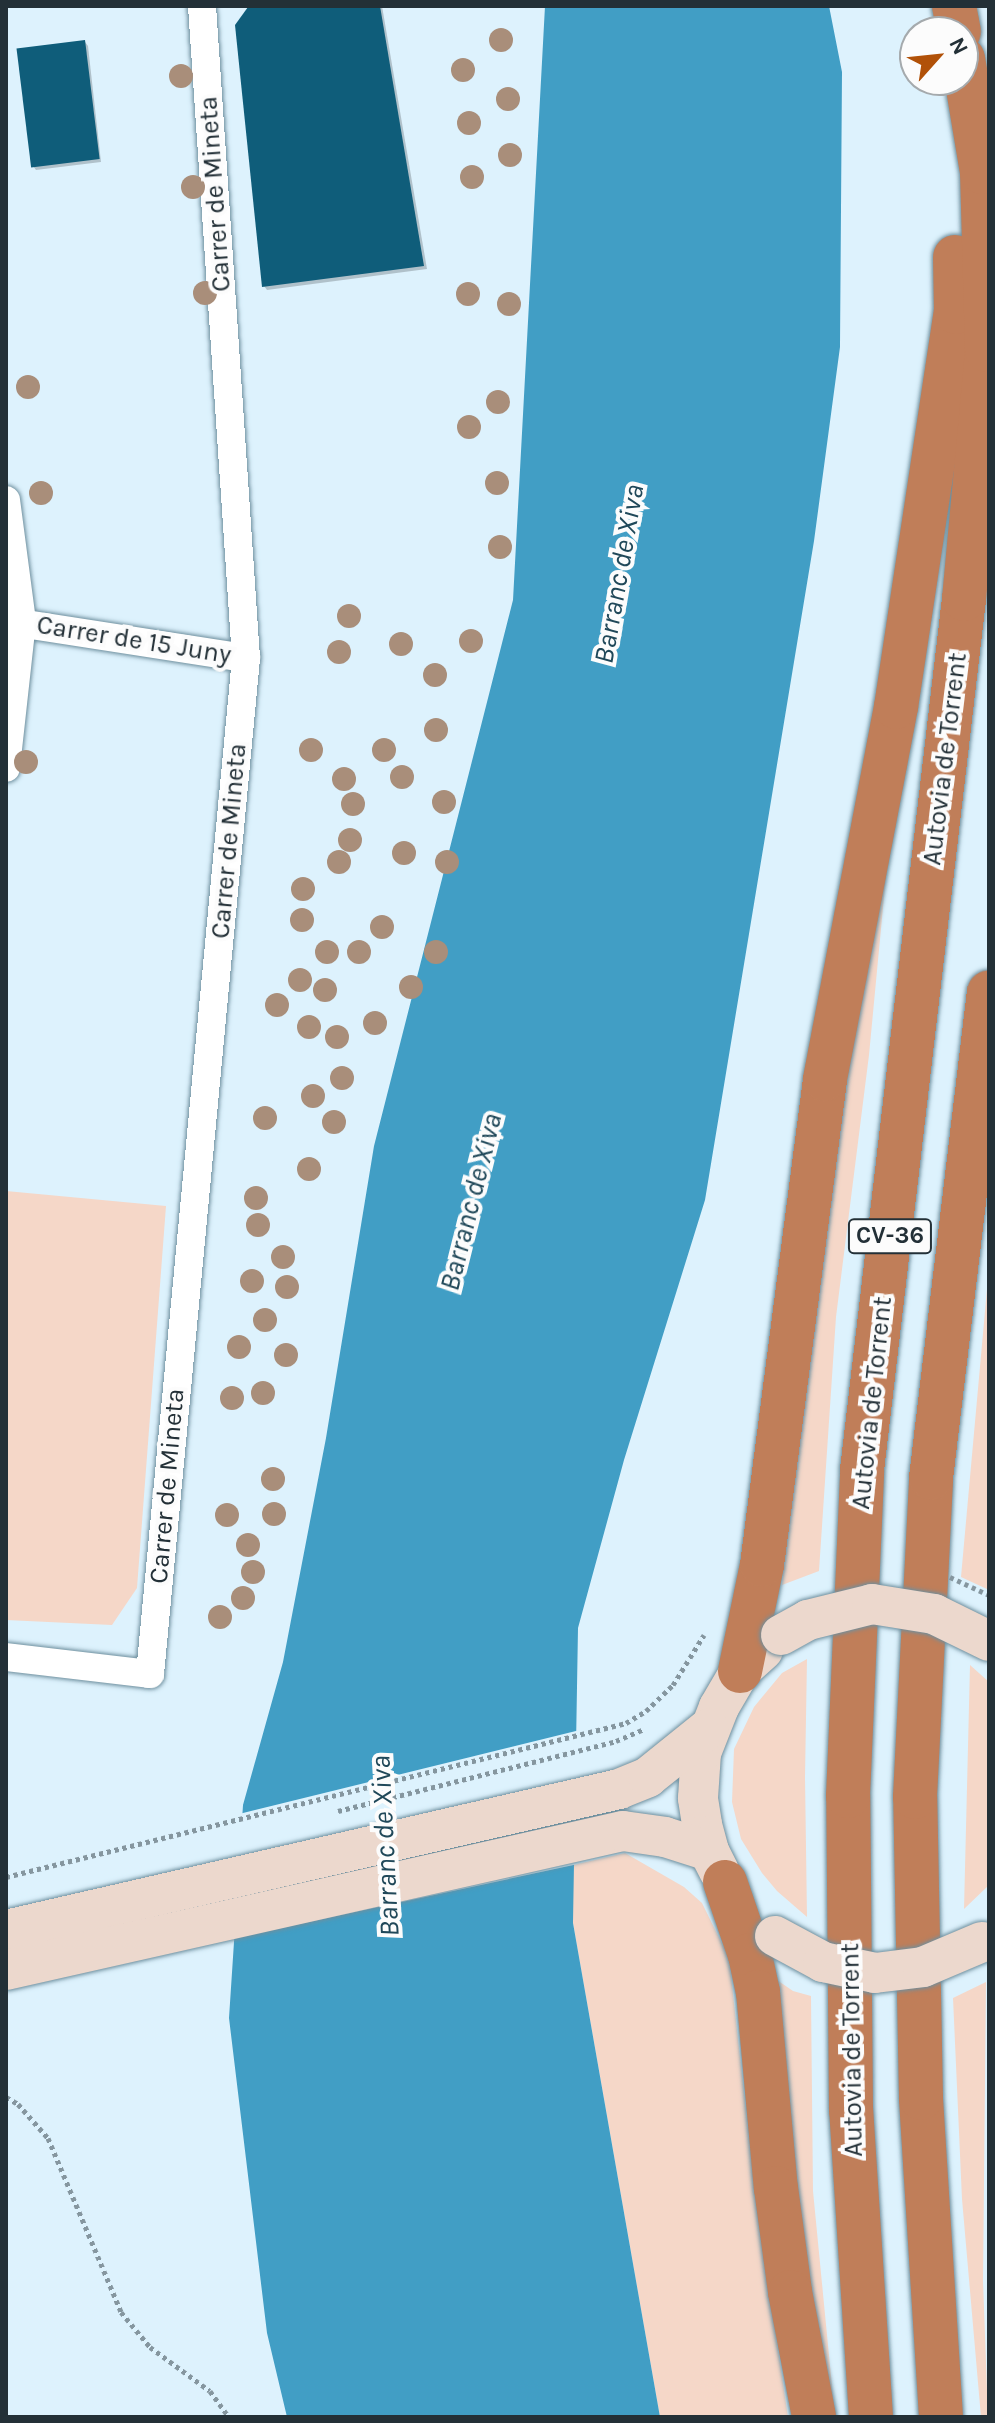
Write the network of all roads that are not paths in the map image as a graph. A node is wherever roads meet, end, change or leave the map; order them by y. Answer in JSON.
{"nodes":[{"id":1,"x":202,"y":6,"type":"edge"},
{"id":2,"x":941,"y":96,"type":"edge"},
{"id":3,"x":969,"y":96,"type":"edge"},
{"id":4,"x":6,"y":500,"type":"edge"},
{"id":5,"x":14,"y":622,"type":"edge"},
{"id":6,"x":246,"y":658,"type":"junction"},
{"id":7,"x":6,"y":768,"type":"edge"},
{"id":8,"x":989,"y":992,"type":"edge"},
{"id":9,"x":768,"y":1618,"type":"junction"},
{"id":10,"x":989,"y":1641,"type":"edge"},
{"id":11,"x":6,"y":1657,"type":"edge"},
{"id":12,"x":740,"y":1671,"type":"joint"},
{"id":13,"x":709,"y":1728,"type":"junction"},
{"id":14,"x":717,"y":1867,"type":"junction"},
{"id":15,"x":130,"y":1922,"type":"junction"},
{"id":16,"x":6,"y":1930,"type":"edge"},
{"id":17,"x":986,"y":1940,"type":"edge"},
{"id":18,"x":6,"y":1970,"type":"edge"},
{"id":19,"x":814,"y":2417,"type":"edge"},
{"id":20,"x":871,"y":2417,"type":"edge"},
{"id":21,"x":941,"y":2417,"type":"edge"}],
"edges":[{"from":1,"to":6,"type":"street","name":"Carrer de Mineta"},
{"from":2,"to":9,"type":"highway"},
{"from":3,"to":20,"type":"highway","name":"Autovia de Torrent","number":"CV-36"},
{"from":4,"to":5,"type":"street"},
{"from":5,"to":6,"type":"street","name":"Carrer de 15 Juny"},
{"from":5,"to":7,"type":"street"},
{"from":6,"to":11,"type":"street","name":"Carrer de Mineta"},
{"from":8,"to":21,"type":"highway","number":"CV-36"},
{"from":9,"to":10,"type":"main road","bridge":true},
{"from":9,"to":12,"type":"highway"},
{"from":12,"to":13,"type":"main road"},
{"from":13,"to":14,"type":"main road"},
{"from":13,"to":15,"type":"main road"},
{"from":14,"to":15,"type":"main road"},
{"from":14,"to":17,"type":"main road","bridge":true},
{"from":14,"to":19,"type":"highway"},
{"from":15,"to":16,"type":"main road"},
{"from":15,"to":18,"type":"main road"}]}
